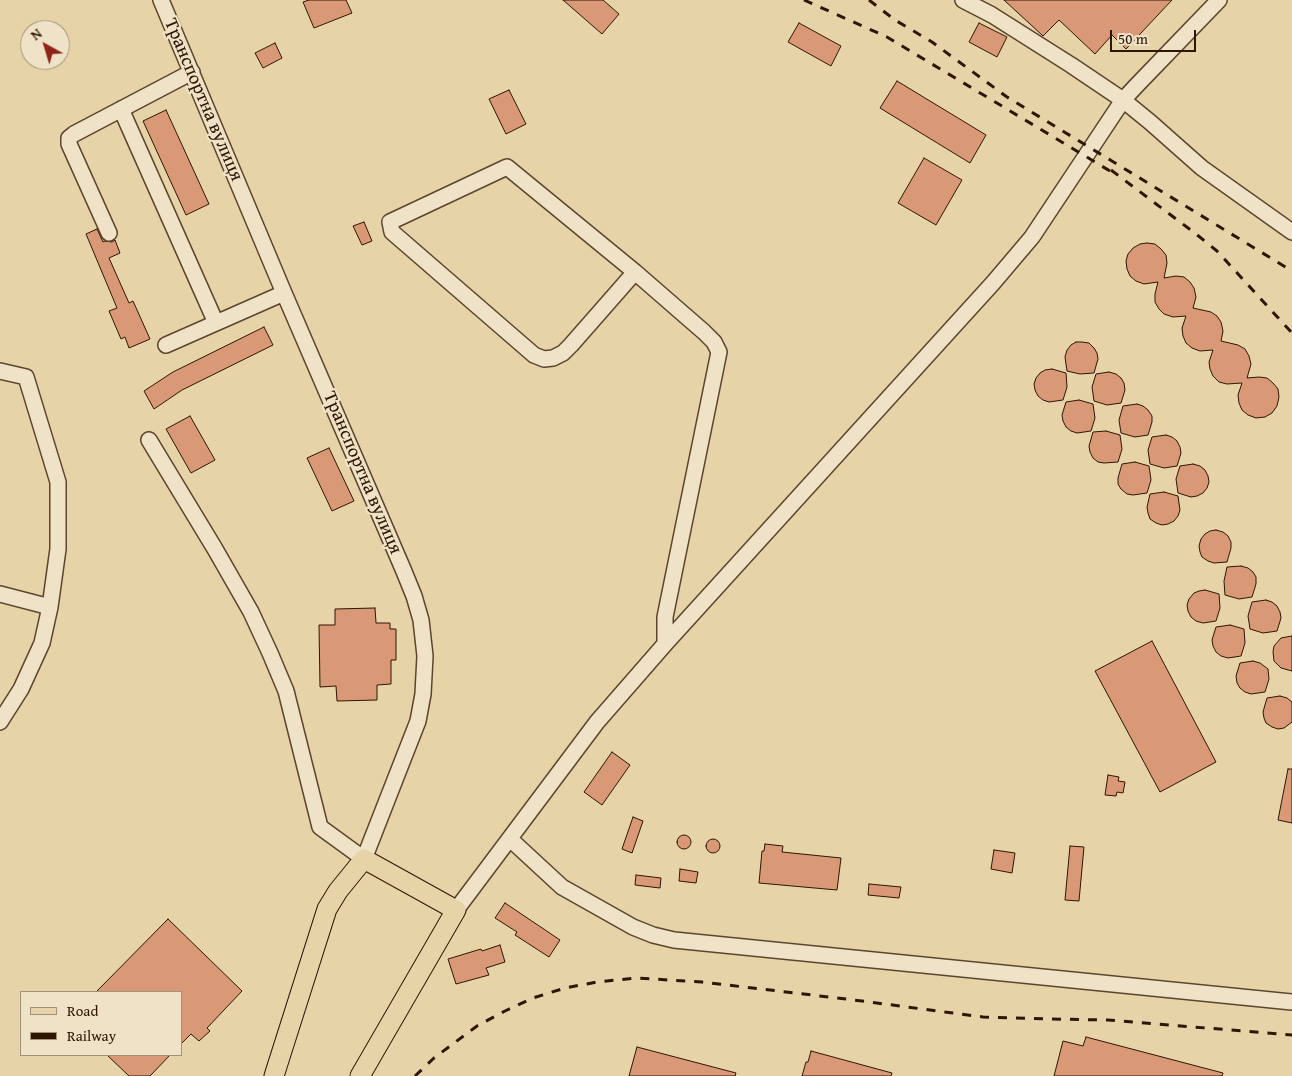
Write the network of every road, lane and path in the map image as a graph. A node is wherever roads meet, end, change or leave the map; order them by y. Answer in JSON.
{"nodes":[{"id":1,"x":161,"y":0,"type":"edge"},
{"id":2,"x":963,"y":0,"type":"edge"},
{"id":3,"x":1219,"y":0,"type":"edge"},
{"id":4,"x":192,"y":72,"type":"junction"},
{"id":5,"x":1124,"y":100,"type":"junction"},
{"id":6,"x":121,"y":109,"type":"junction"},
{"id":7,"x":1292,"y":232,"type":"edge"},
{"id":8,"x":109,"y":233,"type":"dead end"},
{"id":9,"x":635,"y":272,"type":"junction"},
{"id":10,"x":284,"y":293,"type":"junction"},
{"id":11,"x":216,"y":323,"type":"junction"},
{"id":12,"x":166,"y":344,"type":"dead end"},
{"id":13,"x":0,"y":371,"type":"edge"},
{"id":14,"x":149,"y":440,"type":"dead end"},
{"id":15,"x":0,"y":594,"type":"edge"},
{"id":16,"x":50,"y":607,"type":"junction"},
{"id":17,"x":665,"y":644,"type":"junction"},
{"id":18,"x":0,"y":722,"type":"edge"},
{"id":19,"x":510,"y":839,"type":"junction"},
{"id":20,"x":364,"y":859,"type":"junction"},
{"id":21,"x":456,"y":910,"type":"junction"},
{"id":22,"x":1292,"y":1002,"type":"edge"},
{"id":23,"x":274,"y":1076,"type":"edge"},
{"id":24,"x":360,"y":1076,"type":"edge"}],
"edges":[{"from":1,"to":4,"type":"street","name":"Транспортна вулиця"},
{"from":2,"to":5,"type":"street"},
{"from":3,"to":5,"type":"street"},
{"from":4,"to":6,"type":"street"},
{"from":4,"to":10,"type":"street","name":"Транспортна вулиця"},
{"from":5,"to":7,"type":"street"},
{"from":5,"to":17,"type":"street"},
{"from":6,"to":8,"type":"street"},
{"from":6,"to":11,"type":"street"},
{"from":9,"to":9,"type":"street"},
{"from":9,"to":17,"type":"street"},
{"from":10,"to":11,"type":"street"},
{"from":10,"to":20,"type":"street","name":"Транспортна вулиця"},
{"from":11,"to":12,"type":"street"},
{"from":13,"to":16,"type":"street"},
{"from":14,"to":20,"type":"street"},
{"from":15,"to":16,"type":"street"},
{"from":16,"to":18,"type":"street"},
{"from":17,"to":19,"type":"street"},
{"from":19,"to":21,"type":"street"},
{"from":19,"to":22,"type":"street"},
{"from":20,"to":21,"type":"main road"},
{"from":20,"to":23,"type":"main road"},
{"from":21,"to":24,"type":"main road"}]}
